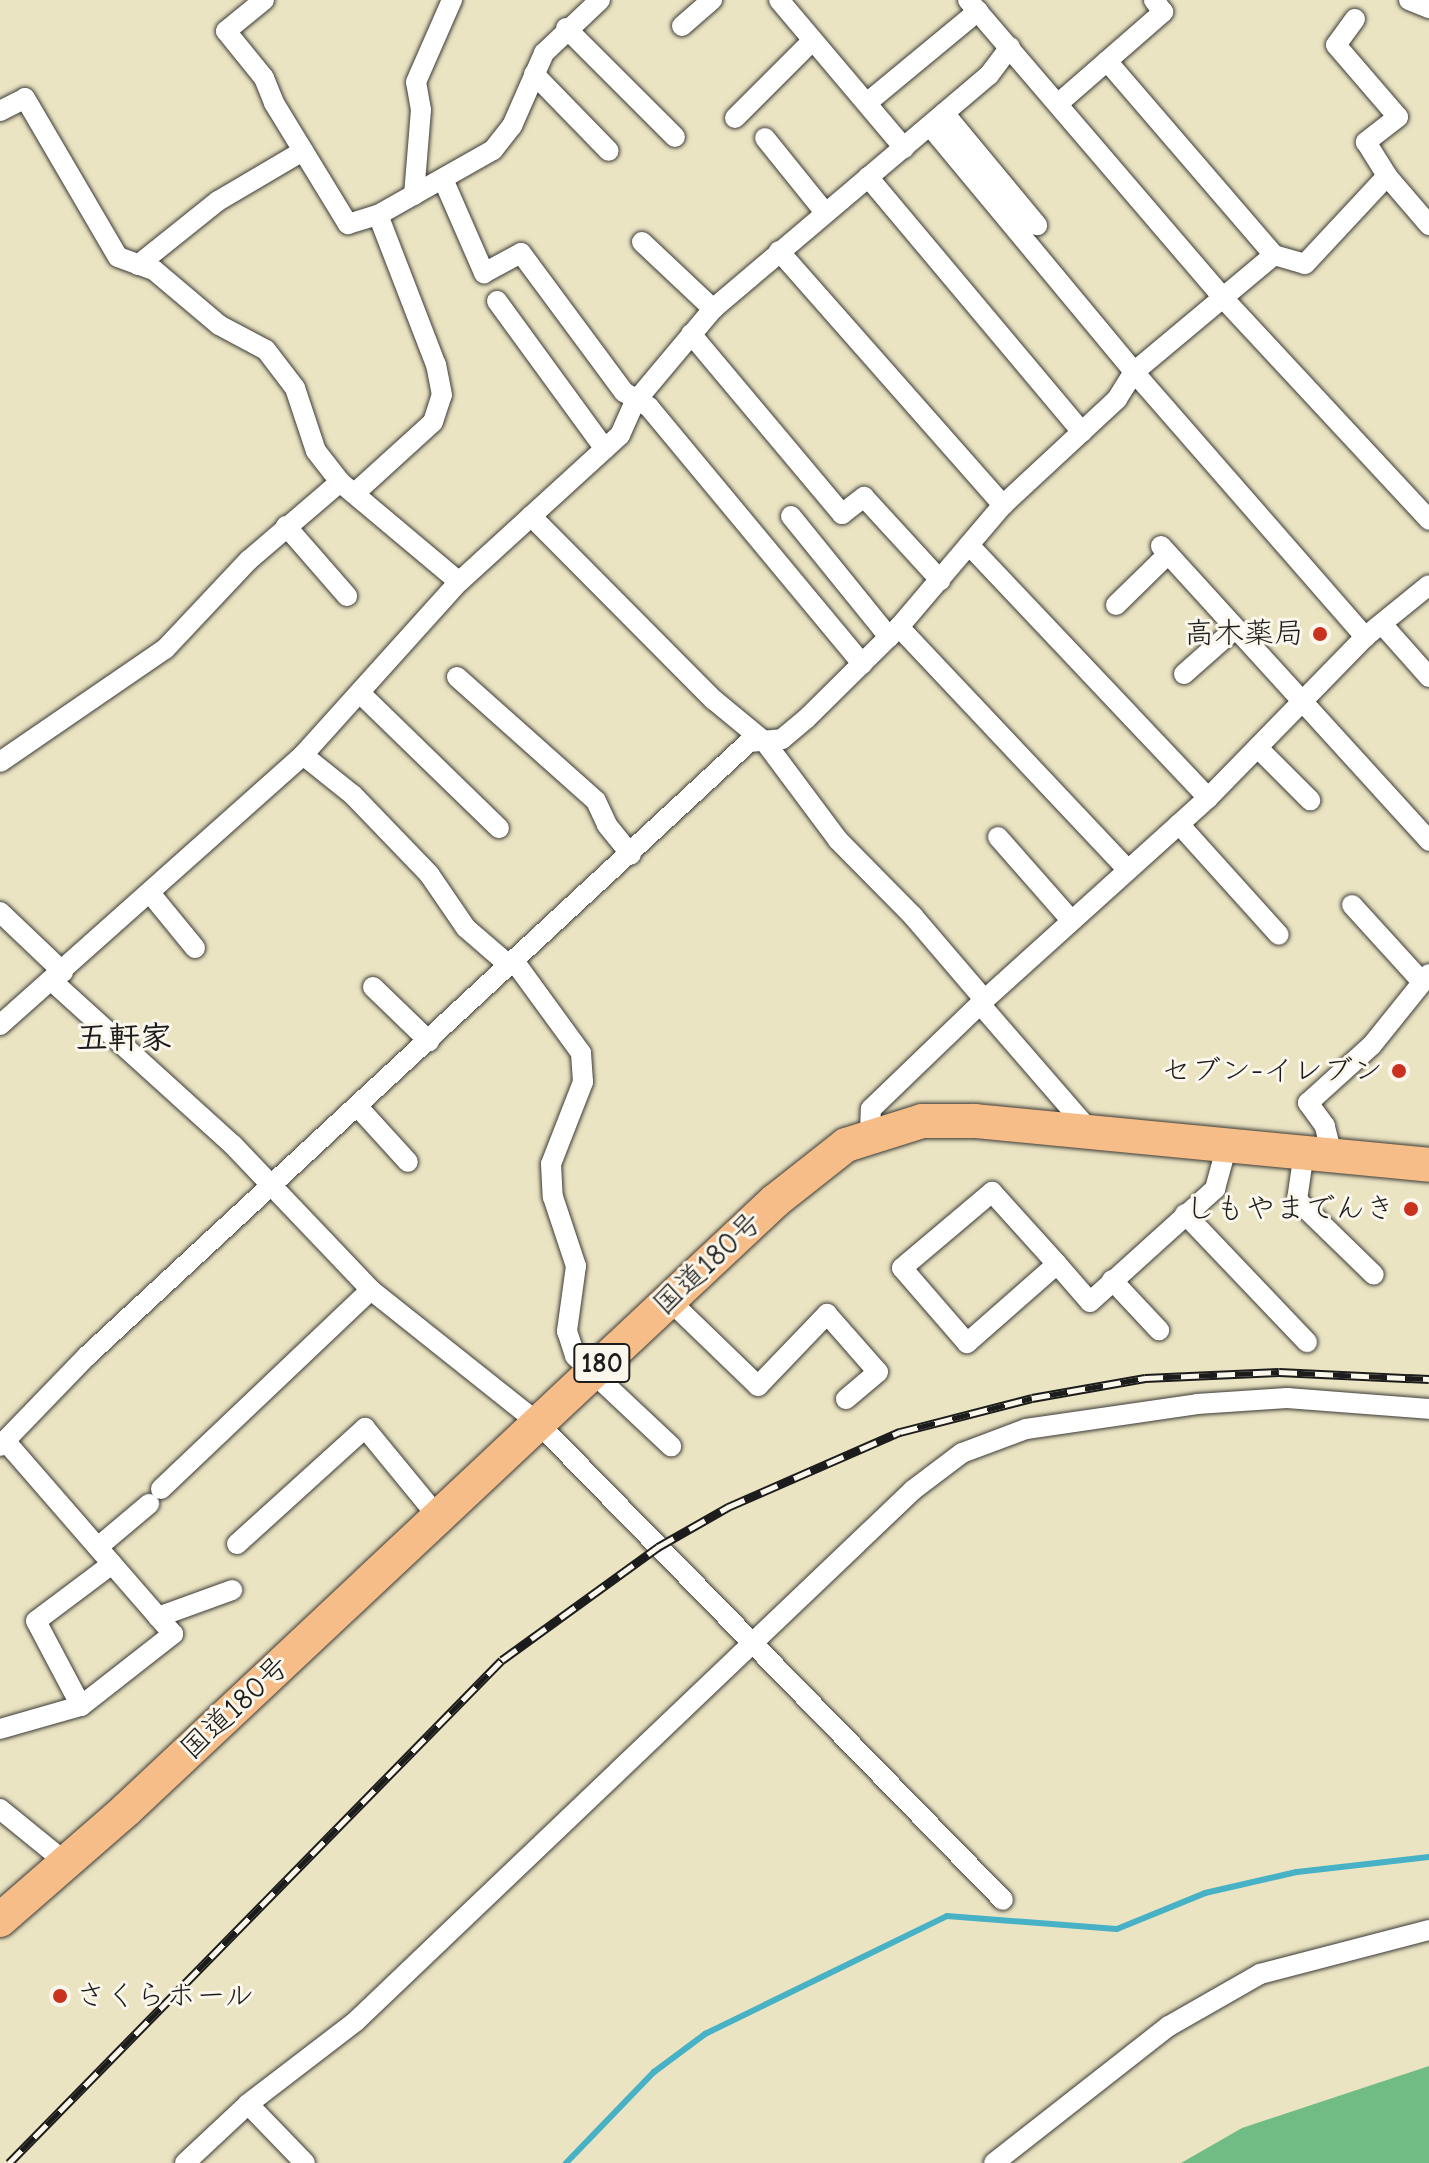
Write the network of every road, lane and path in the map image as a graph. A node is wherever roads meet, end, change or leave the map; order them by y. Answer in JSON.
{"nodes":[{"id":1,"x":264,"y":0,"type":"edge"},
{"id":2,"x":452,"y":0,"type":"edge"},
{"id":3,"x":600,"y":0,"type":"edge"},
{"id":4,"x":712,"y":0,"type":"edge"},
{"id":5,"x":779,"y":0,"type":"edge"},
{"id":6,"x":1154,"y":0,"type":"edge"},
{"id":7,"x":1409,"y":0,"type":"edge"},
{"id":8,"x":973,"y":5,"type":"edge"},
{"id":9,"x":1429,"y":8,"type":"edge"},
{"id":10,"x":1355,"y":19,"type":"dead end"},
{"id":11,"x":682,"y":26,"type":"dead end"},
{"id":12,"x":566,"y":28,"type":"junction"},
{"id":13,"x":813,"y":40,"type":"junction"},
{"id":14,"x":1010,"y":47,"type":"junction"},
{"id":15,"x":1107,"y":61,"type":"junction"},
{"id":16,"x":534,"y":74,"type":"junction"},
{"id":17,"x":868,"y":102,"type":"junction"},
{"id":18,"x":1060,"y":102,"type":"junction"},
{"id":19,"x":0,"y":111,"type":"edge"},
{"id":20,"x":735,"y":118,"type":"dead end"},
{"id":21,"x":937,"y":119,"type":"junction"},
{"id":22,"x":675,"y":137,"type":"dead end"},
{"id":23,"x":765,"y":138,"type":"dead end"},
{"id":24,"x":904,"y":148,"type":"junction"},
{"id":25,"x":303,"y":151,"type":"junction"},
{"id":26,"x":609,"y":151,"type":"dead end"},
{"id":27,"x":1387,"y":176,"type":"junction"},
{"id":28,"x":868,"y":177,"type":"junction"},
{"id":29,"x":443,"y":179,"type":"junction"},
{"id":30,"x":414,"y":195,"type":"junction"},
{"id":31,"x":824,"y":211,"type":"junction"},
{"id":32,"x":378,"y":215,"type":"junction"},
{"id":33,"x":1037,"y":225,"type":"dead end"},
{"id":34,"x":1429,"y":225,"type":"edge"},
{"id":35,"x":642,"y":242,"type":"dead end"},
{"id":36,"x":779,"y":251,"type":"junction"},
{"id":37,"x":1274,"y":255,"type":"junction"},
{"id":38,"x":138,"y":265,"type":"junction"},
{"id":39,"x":1223,"y":298,"type":"junction"},
{"id":40,"x":497,"y":301,"type":"dead end"},
{"id":41,"x":713,"y":309,"type":"junction"},
{"id":42,"x":691,"y":334,"type":"junction"},
{"id":43,"x":1134,"y":372,"type":"junction"},
{"id":44,"x":635,"y":402,"type":"junction"},
{"id":45,"x":1082,"y":432,"type":"junction"},
{"id":46,"x":605,"y":449,"type":"junction"},
{"id":47,"x":347,"y":488,"type":"junction"},
{"id":48,"x":1003,"y":505,"type":"junction"},
{"id":49,"x":531,"y":516,"type":"junction"},
{"id":50,"x":791,"y":516,"type":"dead end"},
{"id":51,"x":1429,"y":520,"type":"edge"},
{"id":52,"x":286,"y":526,"type":"junction"},
{"id":53,"x":969,"y":545,"type":"junction"},
{"id":54,"x":940,"y":580,"type":"junction"},
{"id":55,"x":459,"y":582,"type":"junction"},
{"id":56,"x":1429,"y":585,"type":"edge"},
{"id":57,"x":347,"y":596,"type":"dead end"},
{"id":58,"x":1116,"y":605,"type":"dead end"},
{"id":59,"x":1382,"y":624,"type":"junction"},
{"id":60,"x":1236,"y":628,"type":"junction"},
{"id":61,"x":894,"y":632,"type":"junction"},
{"id":62,"x":1365,"y":637,"type":"junction"},
{"id":63,"x":862,"y":664,"type":"junction"},
{"id":64,"x":1184,"y":674,"type":"dead end"},
{"id":65,"x":457,"y":677,"type":"dead end"},
{"id":66,"x":1429,"y":677,"type":"edge"},
{"id":67,"x":362,"y":695,"type":"junction"},
{"id":68,"x":1302,"y":700,"type":"junction"},
{"id":69,"x":765,"y":742,"type":"junction"},
{"id":70,"x":1258,"y":748,"type":"junction"},
{"id":71,"x":303,"y":755,"type":"junction"},
{"id":72,"x":0,"y":762,"type":"edge"},
{"id":73,"x":1208,"y":798,"type":"junction"},
{"id":74,"x":1310,"y":800,"type":"dead end"},
{"id":75,"x":1179,"y":824,"type":"junction"},
{"id":76,"x":499,"y":828,"type":"dead end"},
{"id":77,"x":998,"y":837,"type":"dead end"},
{"id":78,"x":1429,"y":841,"type":"edge"},
{"id":79,"x":631,"y":855,"type":"junction"},
{"id":80,"x":1127,"y":869,"type":"junction"},
{"id":81,"x":150,"y":893,"type":"junction"},
{"id":82,"x":1352,"y":905,"type":"dead end"},
{"id":83,"x":0,"y":912,"type":"edge"},
{"id":84,"x":1071,"y":920,"type":"junction"},
{"id":85,"x":1279,"y":935,"type":"dead end"},
{"id":86,"x":195,"y":948,"type":"dead end"},
{"id":87,"x":512,"y":964,"type":"junction"},
{"id":88,"x":58,"y":976,"type":"junction"},
{"id":89,"x":1426,"y":978,"type":"edge"},
{"id":90,"x":373,"y":987,"type":"dead end"},
{"id":91,"x":982,"y":1002,"type":"junction"},
{"id":92,"x":0,"y":1025,"type":"edge"},
{"id":93,"x":429,"y":1041,"type":"junction"},
{"id":94,"x":358,"y":1107,"type":"junction"},
{"id":95,"x":1091,"y":1132,"type":"junction"},
{"id":96,"x":870,"y":1133,"type":"junction"},
{"id":97,"x":1227,"y":1145,"type":"junction"},
{"id":98,"x":1318,"y":1154,"type":"junction"},
{"id":99,"x":408,"y":1162,"type":"dead end"},
{"id":100,"x":1429,"y":1165,"type":"edge"},
{"id":101,"x":271,"y":1187,"type":"junction"},
{"id":102,"x":1185,"y":1214,"type":"junction"},
{"id":103,"x":1057,"y":1264,"type":"junction"},
{"id":104,"x":1374,"y":1275,"type":"dead end"},
{"id":105,"x":1112,"y":1280,"type":"junction"},
{"id":106,"x":371,"y":1290,"type":"junction"},
{"id":107,"x":669,"y":1300,"type":"junction"},
{"id":108,"x":1159,"y":1330,"type":"dead end"},
{"id":109,"x":1307,"y":1342,"type":"dead end"},
{"id":110,"x":592,"y":1373,"type":"junction"},
{"id":111,"x":846,"y":1399,"type":"dead end"},
{"id":112,"x":1429,"y":1409,"type":"edge"},
{"id":113,"x":538,"y":1423,"type":"junction"},
{"id":114,"x":3,"y":1443,"type":"edge"},
{"id":115,"x":671,"y":1446,"type":"dead end"},
{"id":116,"x":438,"y":1517,"type":"junction"},
{"id":117,"x":237,"y":1544,"type":"dead end"},
{"id":118,"x":98,"y":1547,"type":"junction"},
{"id":119,"x":112,"y":1564,"type":"junction"},
{"id":120,"x":232,"y":1590,"type":"dead end"},
{"id":121,"x":158,"y":1617,"type":"junction"},
{"id":122,"x":752,"y":1645,"type":"junction"},
{"id":123,"x":81,"y":1706,"type":"junction"},
{"id":124,"x":0,"y":1729,"type":"edge"},
{"id":125,"x":0,"y":1809,"type":"edge"},
{"id":126,"x":64,"y":1861,"type":"junction"},
{"id":127,"x":1003,"y":1900,"type":"dead end"},
{"id":128,"x":0,"y":1920,"type":"edge"},
{"id":129,"x":1429,"y":1930,"type":"edge"},
{"id":130,"x":248,"y":2104,"type":"junction"},
{"id":131,"x":185,"y":2163,"type":"edge"},
{"id":132,"x":305,"y":2163,"type":"edge"},
{"id":133,"x":994,"y":2163,"type":"edge"}],
"edges":[{"from":1,"to":25,"type":"street"},
{"from":2,"to":30,"type":"street"},
{"from":3,"to":12,"type":"street"},
{"from":4,"to":11,"type":"street"},
{"from":5,"to":13,"type":"street"},
{"from":6,"to":15,"type":"street"},
{"from":7,"to":9,"type":"street"},
{"from":8,"to":14,"type":"street"},
{"from":8,"to":17,"type":"street"},
{"from":10,"to":27,"type":"street"},
{"from":12,"to":16,"type":"street"},
{"from":12,"to":22,"type":"street"},
{"from":13,"to":17,"type":"street"},
{"from":13,"to":20,"type":"street"},
{"from":14,"to":18,"type":"street"},
{"from":14,"to":21,"type":"street"},
{"from":15,"to":18,"type":"street"},
{"from":15,"to":37,"type":"street"},
{"from":16,"to":26,"type":"street"},
{"from":16,"to":29,"type":"street"},
{"from":17,"to":24,"type":"street"},
{"from":18,"to":39,"type":"street"},
{"from":19,"to":38,"type":"street"},
{"from":21,"to":24,"type":"street"},
{"from":21,"to":33,"type":"street"},
{"from":21,"to":43,"type":"street"},
{"from":23,"to":31,"type":"street"},
{"from":24,"to":28,"type":"street"},
{"from":25,"to":32,"type":"street"},
{"from":25,"to":38,"type":"street"},
{"from":27,"to":34,"type":"street"},
{"from":27,"to":37,"type":"street"},
{"from":28,"to":31,"type":"street"},
{"from":28,"to":45,"type":"street"},
{"from":29,"to":30,"type":"street"},
{"from":29,"to":44,"type":"street"},
{"from":30,"to":32,"type":"street"},
{"from":31,"to":36,"type":"street"},
{"from":32,"to":47,"type":"street"},
{"from":35,"to":41,"type":"street"},
{"from":36,"to":41,"type":"street"},
{"from":36,"to":48,"type":"street"},
{"from":37,"to":39,"type":"street"},
{"from":38,"to":47,"type":"street"},
{"from":39,"to":43,"type":"street"},
{"from":39,"to":51,"type":"street"},
{"from":40,"to":46,"type":"street"},
{"from":41,"to":42,"type":"street"},
{"from":42,"to":44,"type":"street"},
{"from":42,"to":54,"type":"street"},
{"from":43,"to":45,"type":"street"},
{"from":43,"to":62,"type":"street"},
{"from":44,"to":46,"type":"street"},
{"from":44,"to":63,"type":"street"},
{"from":45,"to":48,"type":"street"},
{"from":46,"to":49,"type":"street"},
{"from":47,"to":52,"type":"street"},
{"from":47,"to":55,"type":"street"},
{"from":48,"to":53,"type":"street"},
{"from":49,"to":55,"type":"street"},
{"from":49,"to":69,"type":"street"},
{"from":50,"to":61,"type":"street"},
{"from":52,"to":57,"type":"street"},
{"from":52,"to":72,"type":"street"},
{"from":53,"to":54,"type":"street"},
{"from":53,"to":73,"type":"street"},
{"from":54,"to":61,"type":"street"},
{"from":55,"to":67,"type":"street"},
{"from":56,"to":59,"type":"street"},
{"from":58,"to":60,"type":"street"},
{"from":59,"to":62,"type":"street"},
{"from":59,"to":66,"type":"street"},
{"from":60,"to":64,"type":"street"},
{"from":60,"to":68,"type":"street"},
{"from":61,"to":63,"type":"street"},
{"from":61,"to":80,"type":"street"},
{"from":62,"to":68,"type":"street"},
{"from":63,"to":69,"type":"street"},
{"from":65,"to":79,"type":"street"},
{"from":67,"to":71,"type":"street"},
{"from":67,"to":76,"type":"street"},
{"from":68,"to":70,"type":"street"},
{"from":68,"to":78,"type":"street"},
{"from":69,"to":79,"type":"street"},
{"from":69,"to":91,"type":"street"},
{"from":70,"to":73,"type":"street"},
{"from":70,"to":74,"type":"street"},
{"from":71,"to":81,"type":"street"},
{"from":71,"to":87,"type":"street"},
{"from":73,"to":75,"type":"street"},
{"from":75,"to":80,"type":"street"},
{"from":75,"to":85,"type":"street"},
{"from":77,"to":84,"type":"street"},
{"from":79,"to":87,"type":"street"},
{"from":80,"to":84,"type":"street"},
{"from":81,"to":86,"type":"street"},
{"from":81,"to":88,"type":"street"},
{"from":82,"to":89,"type":"street"},
{"from":83,"to":88,"type":"street"},
{"from":84,"to":91,"type":"street"},
{"from":87,"to":93,"type":"street"},
{"from":87,"to":110,"type":"street"},
{"from":88,"to":92,"type":"street"},
{"from":88,"to":101,"type":"street"},
{"from":89,"to":98,"type":"street"},
{"from":90,"to":93,"type":"street"},
{"from":91,"to":95,"type":"street"},
{"from":91,"to":96,"type":"street"},
{"from":93,"to":94,"type":"street"},
{"from":94,"to":99,"type":"street"},
{"from":94,"to":101,"type":"street"},
{"from":95,"to":96,"type":"highway","name":"国道180号","number":"180"},
{"from":95,"to":97,"type":"highway","name":"国道180号","number":"180"},
{"from":96,"to":107,"type":"highway","name":"国道180号","number":"180"},
{"from":97,"to":98,"type":"highway","name":"国道180号","number":"180"},
{"from":97,"to":102,"type":"street"},
{"from":98,"to":100,"type":"highway","name":"国道180号","number":"180"},
{"from":98,"to":104,"type":"street"},
{"from":101,"to":106,"type":"street"},
{"from":101,"to":114,"type":"street"},
{"from":102,"to":105,"type":"street"},
{"from":102,"to":109,"type":"street"},
{"from":103,"to":103,"type":"street"},
{"from":103,"to":105,"type":"street"},
{"from":105,"to":108,"type":"street"},
{"from":106,"to":113,"type":"street"},
{"from":106,"to":118,"type":"street"},
{"from":107,"to":110,"type":"highway","name":"国道180号","number":"180"},
{"from":107,"to":111,"type":"street"},
{"from":110,"to":113,"type":"highway","name":"国道180号","number":"180"},
{"from":110,"to":115,"type":"street"},
{"from":112,"to":122,"type":"street"},
{"from":113,"to":116,"type":"highway","name":"国道180号","number":"180"},
{"from":113,"to":122,"type":"street"},
{"from":114,"to":118,"type":"street"},
{"from":116,"to":117,"type":"street"},
{"from":116,"to":126,"type":"highway","name":"国道180号","number":"180"},
{"from":118,"to":119,"type":"street"},
{"from":119,"to":121,"type":"street"},
{"from":119,"to":123,"type":"street"},
{"from":120,"to":121,"type":"street"},
{"from":121,"to":123,"type":"street"},
{"from":122,"to":127,"type":"street"},
{"from":122,"to":130,"type":"street"},
{"from":123,"to":124,"type":"street"},
{"from":125,"to":126,"type":"street"},
{"from":126,"to":128,"type":"highway","name":"国道180号","number":"180"},
{"from":129,"to":133,"type":"street"},
{"from":130,"to":131,"type":"street"},
{"from":130,"to":132,"type":"street"}]}
